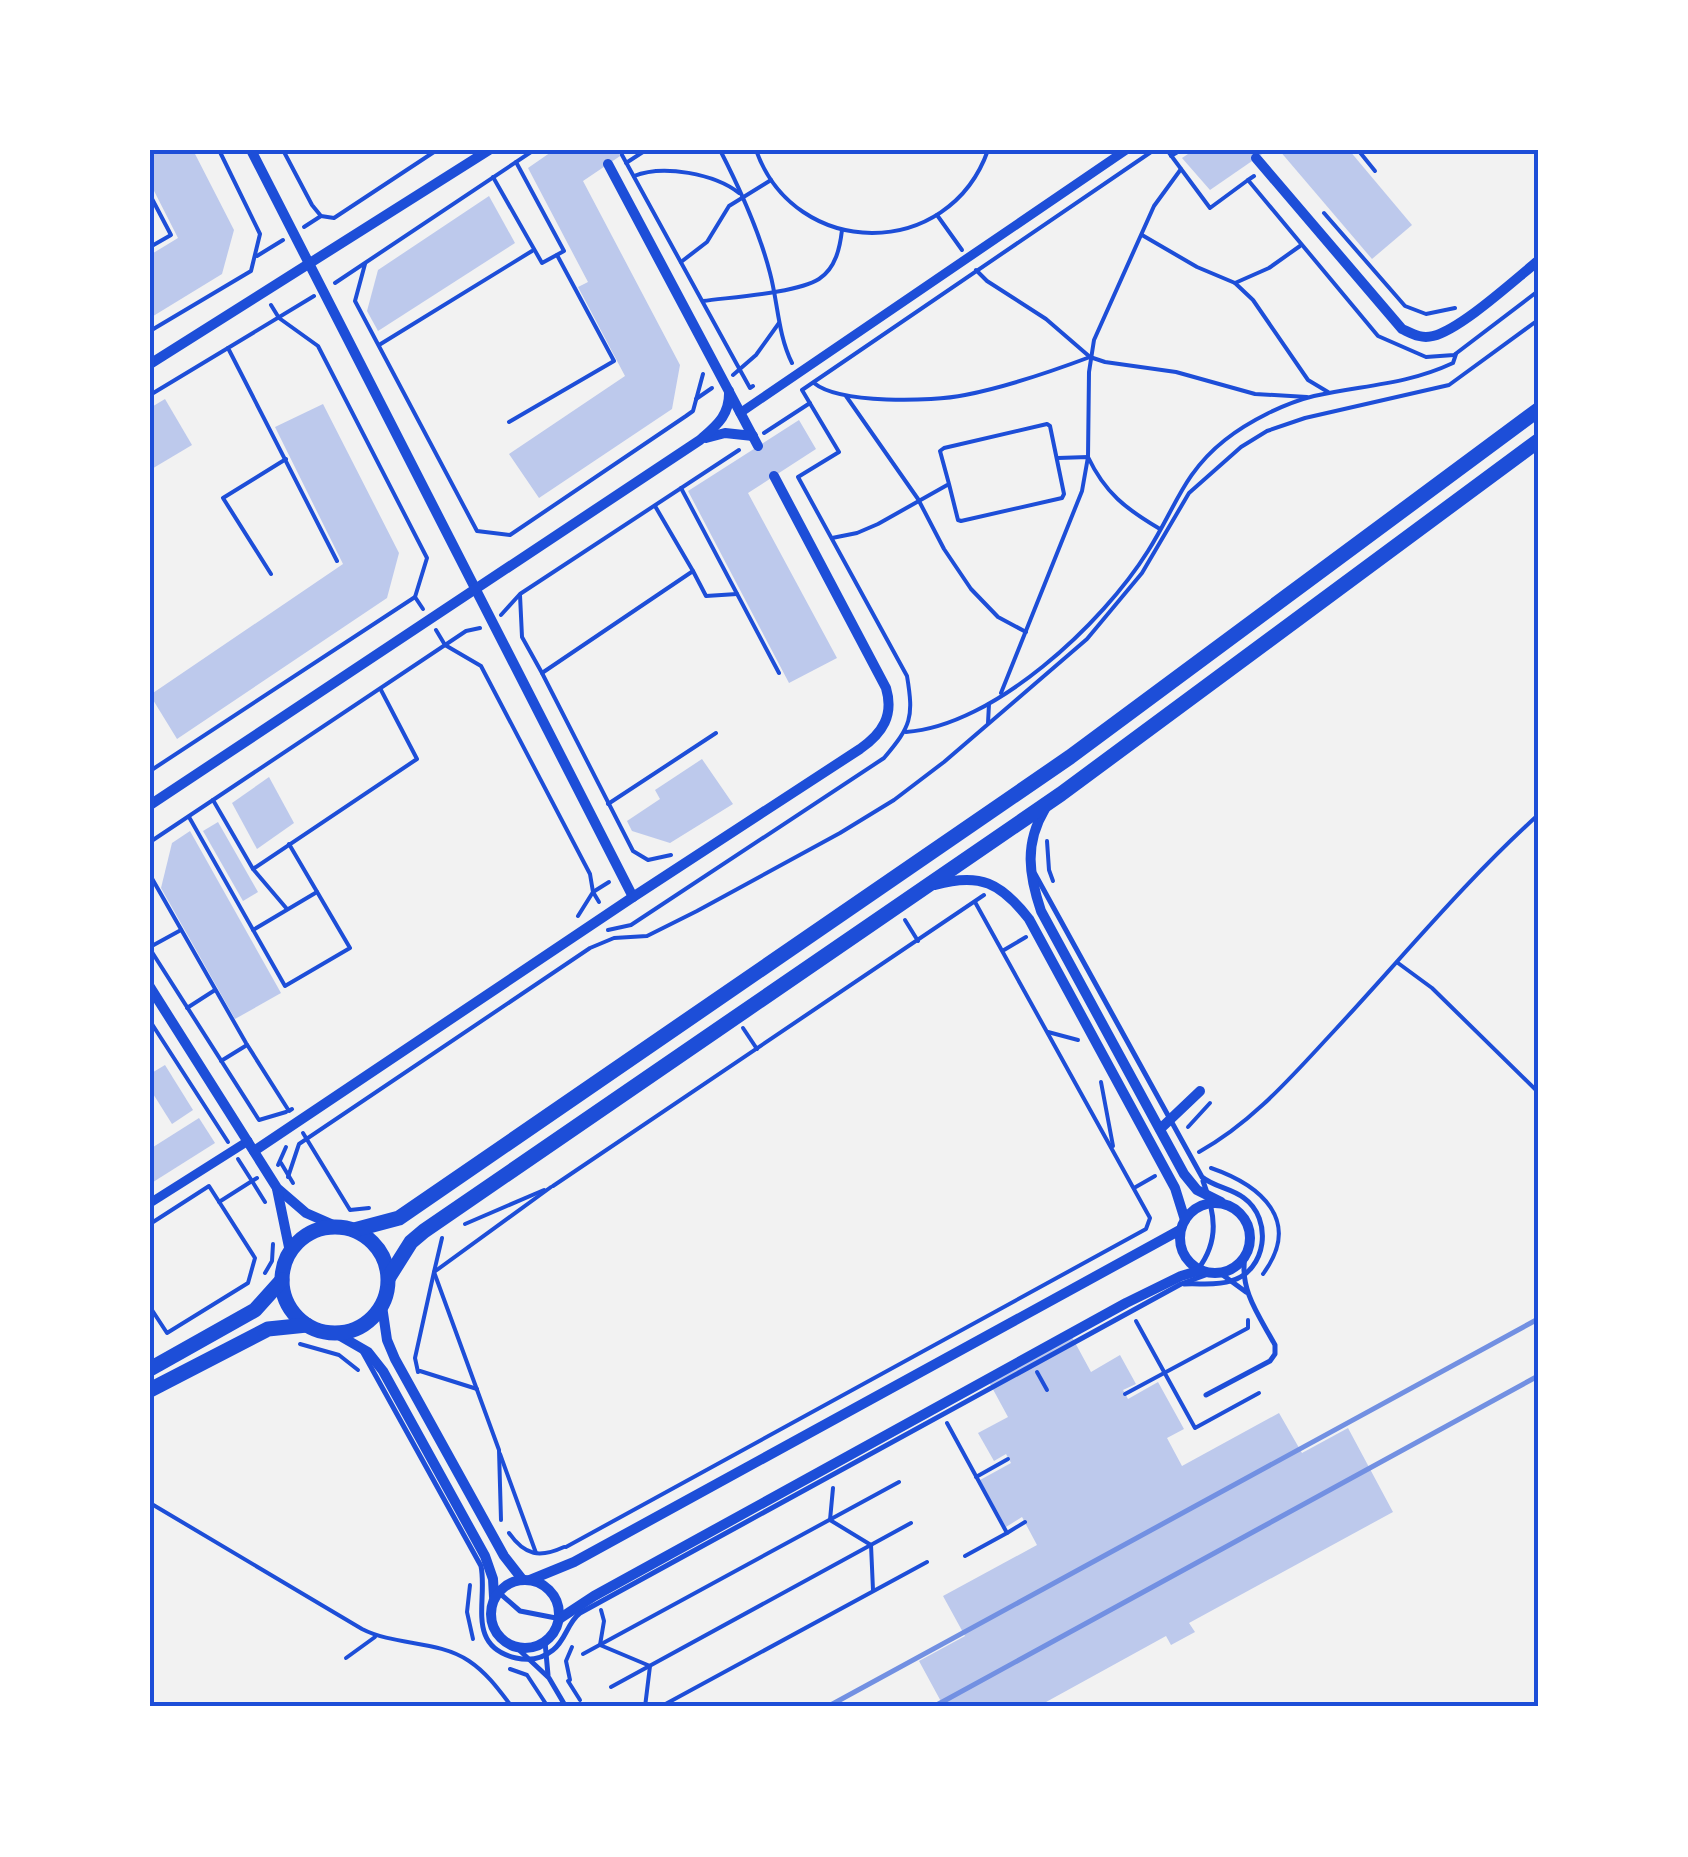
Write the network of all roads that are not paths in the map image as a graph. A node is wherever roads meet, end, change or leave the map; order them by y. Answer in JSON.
{"nodes":[{"id":1,"x":251,"y":150,"type":"edge"},
{"id":2,"x":489,"y":150,"type":"edge"},
{"id":3,"x":1126,"y":150,"type":"edge"},
{"id":4,"x":1256,"y":158,"type":"dead end"},
{"id":5,"x":608,"y":164,"type":"dead end"},
{"id":6,"x":1538,"y":261,"type":"edge"},
{"id":7,"x":310,"y":266,"type":"junction"},
{"id":8,"x":150,"y":364,"type":"edge"},
{"id":9,"x":729,"y":391,"type":"junction"},
{"id":10,"x":1538,"y":410,"type":"edge"},
{"id":11,"x":740,"y":413,"type":"junction"},
{"id":12,"x":700,"y":440,"type":"junction"},
{"id":13,"x":1538,"y":440,"type":"edge"},
{"id":14,"x":774,"y":476,"type":"dead end"},
{"id":15,"x":476,"y":590,"type":"junction"},
{"id":16,"x":1061,"y":794,"type":"junction"},
{"id":17,"x":150,"y":805,"type":"edge"},
{"id":18,"x":1029,"y":864,"type":"junction"},
{"id":19,"x":916,"y":893,"type":"junction"},
{"id":20,"x":633,"y":897,"type":"junction"},
{"id":21,"x":150,"y":987,"type":"edge"},
{"id":22,"x":1200,"y":1091,"type":"dead end"},
{"id":23,"x":1170,"y":1120,"type":"junction"},
{"id":24,"x":1160,"y":1129,"type":"junction"},
{"id":25,"x":251,"y":1146,"type":"junction"},
{"id":26,"x":1202,"y":1177,"type":"junction"},
{"id":27,"x":277,"y":1188,"type":"junction"},
{"id":28,"x":1214,"y":1201,"type":"junction"},
{"id":29,"x":150,"y":1203,"type":"edge"},
{"id":30,"x":1182,"y":1225,"type":"junction"},
{"id":31,"x":346,"y":1228,"type":"junction"},
{"id":32,"x":290,"y":1252,"type":"junction"},
{"id":33,"x":1245,"y":1257,"type":"junction"},
{"id":34,"x":1205,"y":1271,"type":"junction"},
{"id":35,"x":1243,"y":1276,"type":"junction"},
{"id":36,"x":389,"y":1277,"type":"junction"},
{"id":37,"x":282,"y":1280,"type":"junction"},
{"id":38,"x":1233,"y":1281,"type":"junction"},
{"id":39,"x":1181,"y":1284,"type":"junction"},
{"id":40,"x":1248,"y":1295,"type":"junction"},
{"id":41,"x":382,"y":1306,"type":"junction"},
{"id":42,"x":307,"y":1325,"type":"junction"},
{"id":43,"x":335,"y":1333,"type":"junction"},
{"id":44,"x":358,"y":1344,"type":"junction"},
{"id":45,"x":150,"y":1369,"type":"edge"},
{"id":46,"x":150,"y":1390,"type":"edge"},
{"id":47,"x":1206,"y":1395,"type":"dead end"},
{"id":48,"x":481,"y":1566,"type":"junction"},
{"id":49,"x":526,"y":1580,"type":"junction"},
{"id":50,"x":495,"y":1592,"type":"junction"},
{"id":51,"x":580,"y":1613,"type":"junction"},
{"id":52,"x":559,"y":1620,"type":"junction"},
{"id":53,"x":545,"y":1642,"type":"junction"},
{"id":54,"x":517,"y":1648,"type":"junction"},
{"id":55,"x":545,"y":1656,"type":"junction"},
{"id":56,"x":532,"y":1660,"type":"junction"},
{"id":57,"x":549,"y":1678,"type":"junction"},
{"id":58,"x":566,"y":1707,"type":"edge"}],
"edges":[{"from":1,"to":7,"type":"street"},
{"from":2,"to":7,"type":"street"},
{"from":3,"to":11,"type":"street"},
{"from":4,"to":6,"type":"street"},
{"from":5,"to":9,"type":"street"},
{"from":7,"to":8,"type":"street"},
{"from":7,"to":15,"type":"street"},
{"from":9,"to":11,"type":"street"},
{"from":9,"to":12,"type":"street"},
{"from":10,"to":31,"type":"main road"},
{"from":11,"to":12,"type":"street"},
{"from":12,"to":15,"type":"street"},
{"from":13,"to":16,"type":"main road"},
{"from":14,"to":20,"type":"street"},
{"from":15,"to":17,"type":"street"},
{"from":15,"to":20,"type":"street"},
{"from":16,"to":18,"type":"street"},
{"from":16,"to":19,"type":"main road"},
{"from":18,"to":23,"type":"lane"},
{"from":18,"to":24,"type":"street"},
{"from":19,"to":30,"type":"street"},
{"from":19,"to":36,"type":"main road"},
{"from":20,"to":25,"type":"street"},
{"from":21,"to":25,"type":"street"},
{"from":22,"to":23,"type":"street"},
{"from":23,"to":24,"type":"street"},
{"from":23,"to":26,"type":"lane"},
{"from":24,"to":28,"type":"street"},
{"from":25,"to":27,"type":"street"},
{"from":25,"to":29,"type":"street"},
{"from":26,"to":28,"type":"lane"},
{"from":26,"to":35,"type":"lane"},
{"from":27,"to":31,"type":"street"},
{"from":27,"to":32,"type":"street"},
{"from":28,"to":30,"type":"street"},
{"from":28,"to":33,"type":"street"},
{"from":28,"to":34,"type":"lane"},
{"from":30,"to":34,"type":"street"},
{"from":30,"to":49,"type":"street"},
{"from":31,"to":32,"type":"main road"},
{"from":31,"to":36,"type":"main road"},
{"from":32,"to":37,"type":"main road"},
{"from":33,"to":34,"type":"street"},
{"from":33,"to":35,"type":"lane"},
{"from":34,"to":38,"type":"lane"},
{"from":34,"to":39,"type":"lane"},
{"from":34,"to":39,"type":"lane"},
{"from":34,"to":52,"type":"street"},
{"from":35,"to":38,"type":"lane"},
{"from":35,"to":40,"type":"lane"},
{"from":36,"to":41,"type":"main road"},
{"from":37,"to":42,"type":"main road"},
{"from":37,"to":45,"type":"main road"},
{"from":38,"to":39,"type":"lane"},
{"from":38,"to":40,"type":"lane"},
{"from":39,"to":51,"type":"lane"},
{"from":40,"to":47,"type":"lane"},
{"from":41,"to":43,"type":"main road"},
{"from":41,"to":49,"type":"street"},
{"from":42,"to":43,"type":"main road"},
{"from":42,"to":46,"type":"main road"},
{"from":43,"to":44,"type":"street"},
{"from":44,"to":48,"type":"lane"},
{"from":44,"to":50,"type":"street"},
{"from":48,"to":50,"type":"lane"},
{"from":48,"to":56,"type":"lane"},
{"from":49,"to":50,"type":"street"},
{"from":49,"to":52,"type":"street"},
{"from":50,"to":52,"type":"lane"},
{"from":50,"to":54,"type":"street"},
{"from":51,"to":52,"type":"lane"},
{"from":51,"to":55,"type":"lane"},
{"from":52,"to":53,"type":"street"},
{"from":53,"to":54,"type":"street"},
{"from":53,"to":55,"type":"lane"},
{"from":54,"to":56,"type":"lane"},
{"from":55,"to":56,"type":"lane"},
{"from":55,"to":57,"type":"lane"},
{"from":56,"to":57,"type":"lane"},
{"from":57,"to":58,"type":"lane"}]}
